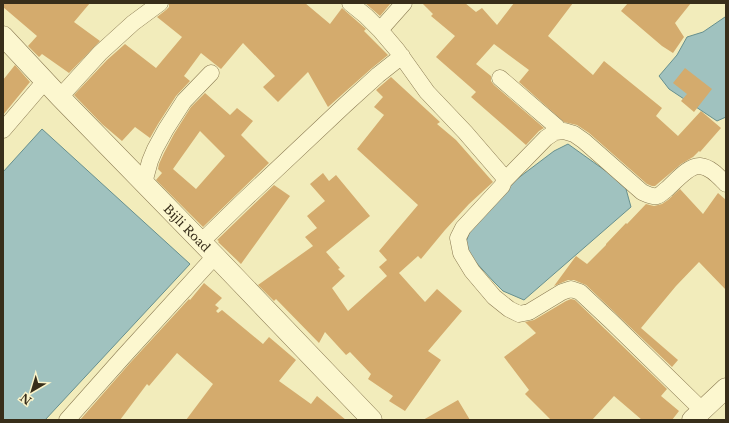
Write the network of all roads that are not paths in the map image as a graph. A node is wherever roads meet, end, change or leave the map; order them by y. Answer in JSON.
{"nodes":[{"id":1,"x":160,"y":3,"type":"edge"},
{"id":2,"x":350,"y":3,"type":"edge"},
{"id":3,"x":404,"y":3,"type":"edge"},
{"id":4,"x":380,"y":30,"type":"junction"},
{"id":5,"x":3,"y":36,"type":"edge"},
{"id":6,"x":402,"y":56,"type":"junction"},
{"id":7,"x":211,"y":73,"type":"dead end"},
{"id":8,"x":500,"y":78,"type":"dead end"},
{"id":9,"x":45,"y":81,"type":"junction"},
{"id":10,"x":60,"y":97,"type":"junction"},
{"id":11,"x":3,"y":130,"type":"edge"},
{"id":12,"x":555,"y":132,"type":"junction"},
{"id":13,"x":504,"y":181,"type":"junction"},
{"id":14,"x":144,"y":183,"type":"junction"},
{"id":15,"x":726,"y":184,"type":"edge"},
{"id":16,"x":208,"y":249,"type":"junction"},
{"id":17,"x":726,"y":388,"type":"edge"},
{"id":18,"x":697,"y":415,"type":"edge"},
{"id":19,"x":67,"y":420,"type":"edge"},
{"id":20,"x":372,"y":420,"type":"edge"}],
"edges":[{"from":1,"to":10,"type":"street"},
{"from":2,"to":4,"type":"street"},
{"from":3,"to":4,"type":"street"},
{"from":4,"to":6,"type":"street"},
{"from":5,"to":9,"type":"street","name":"Bijli Road"},
{"from":6,"to":13,"type":"street"},
{"from":6,"to":16,"type":"street"},
{"from":7,"to":14,"type":"street"},
{"from":8,"to":12,"type":"street"},
{"from":9,"to":10,"type":"street","name":"Bijli Road"},
{"from":9,"to":11,"type":"street"},
{"from":10,"to":14,"type":"street","name":"Bijli Road"},
{"from":12,"to":13,"type":"street"},
{"from":12,"to":15,"type":"street"},
{"from":13,"to":18,"type":"street"},
{"from":14,"to":16,"type":"street","name":"Bijli Road"},
{"from":16,"to":19,"type":"street"},
{"from":16,"to":20,"type":"street","name":"Bijli Road"},
{"from":17,"to":18,"type":"street"}]}
